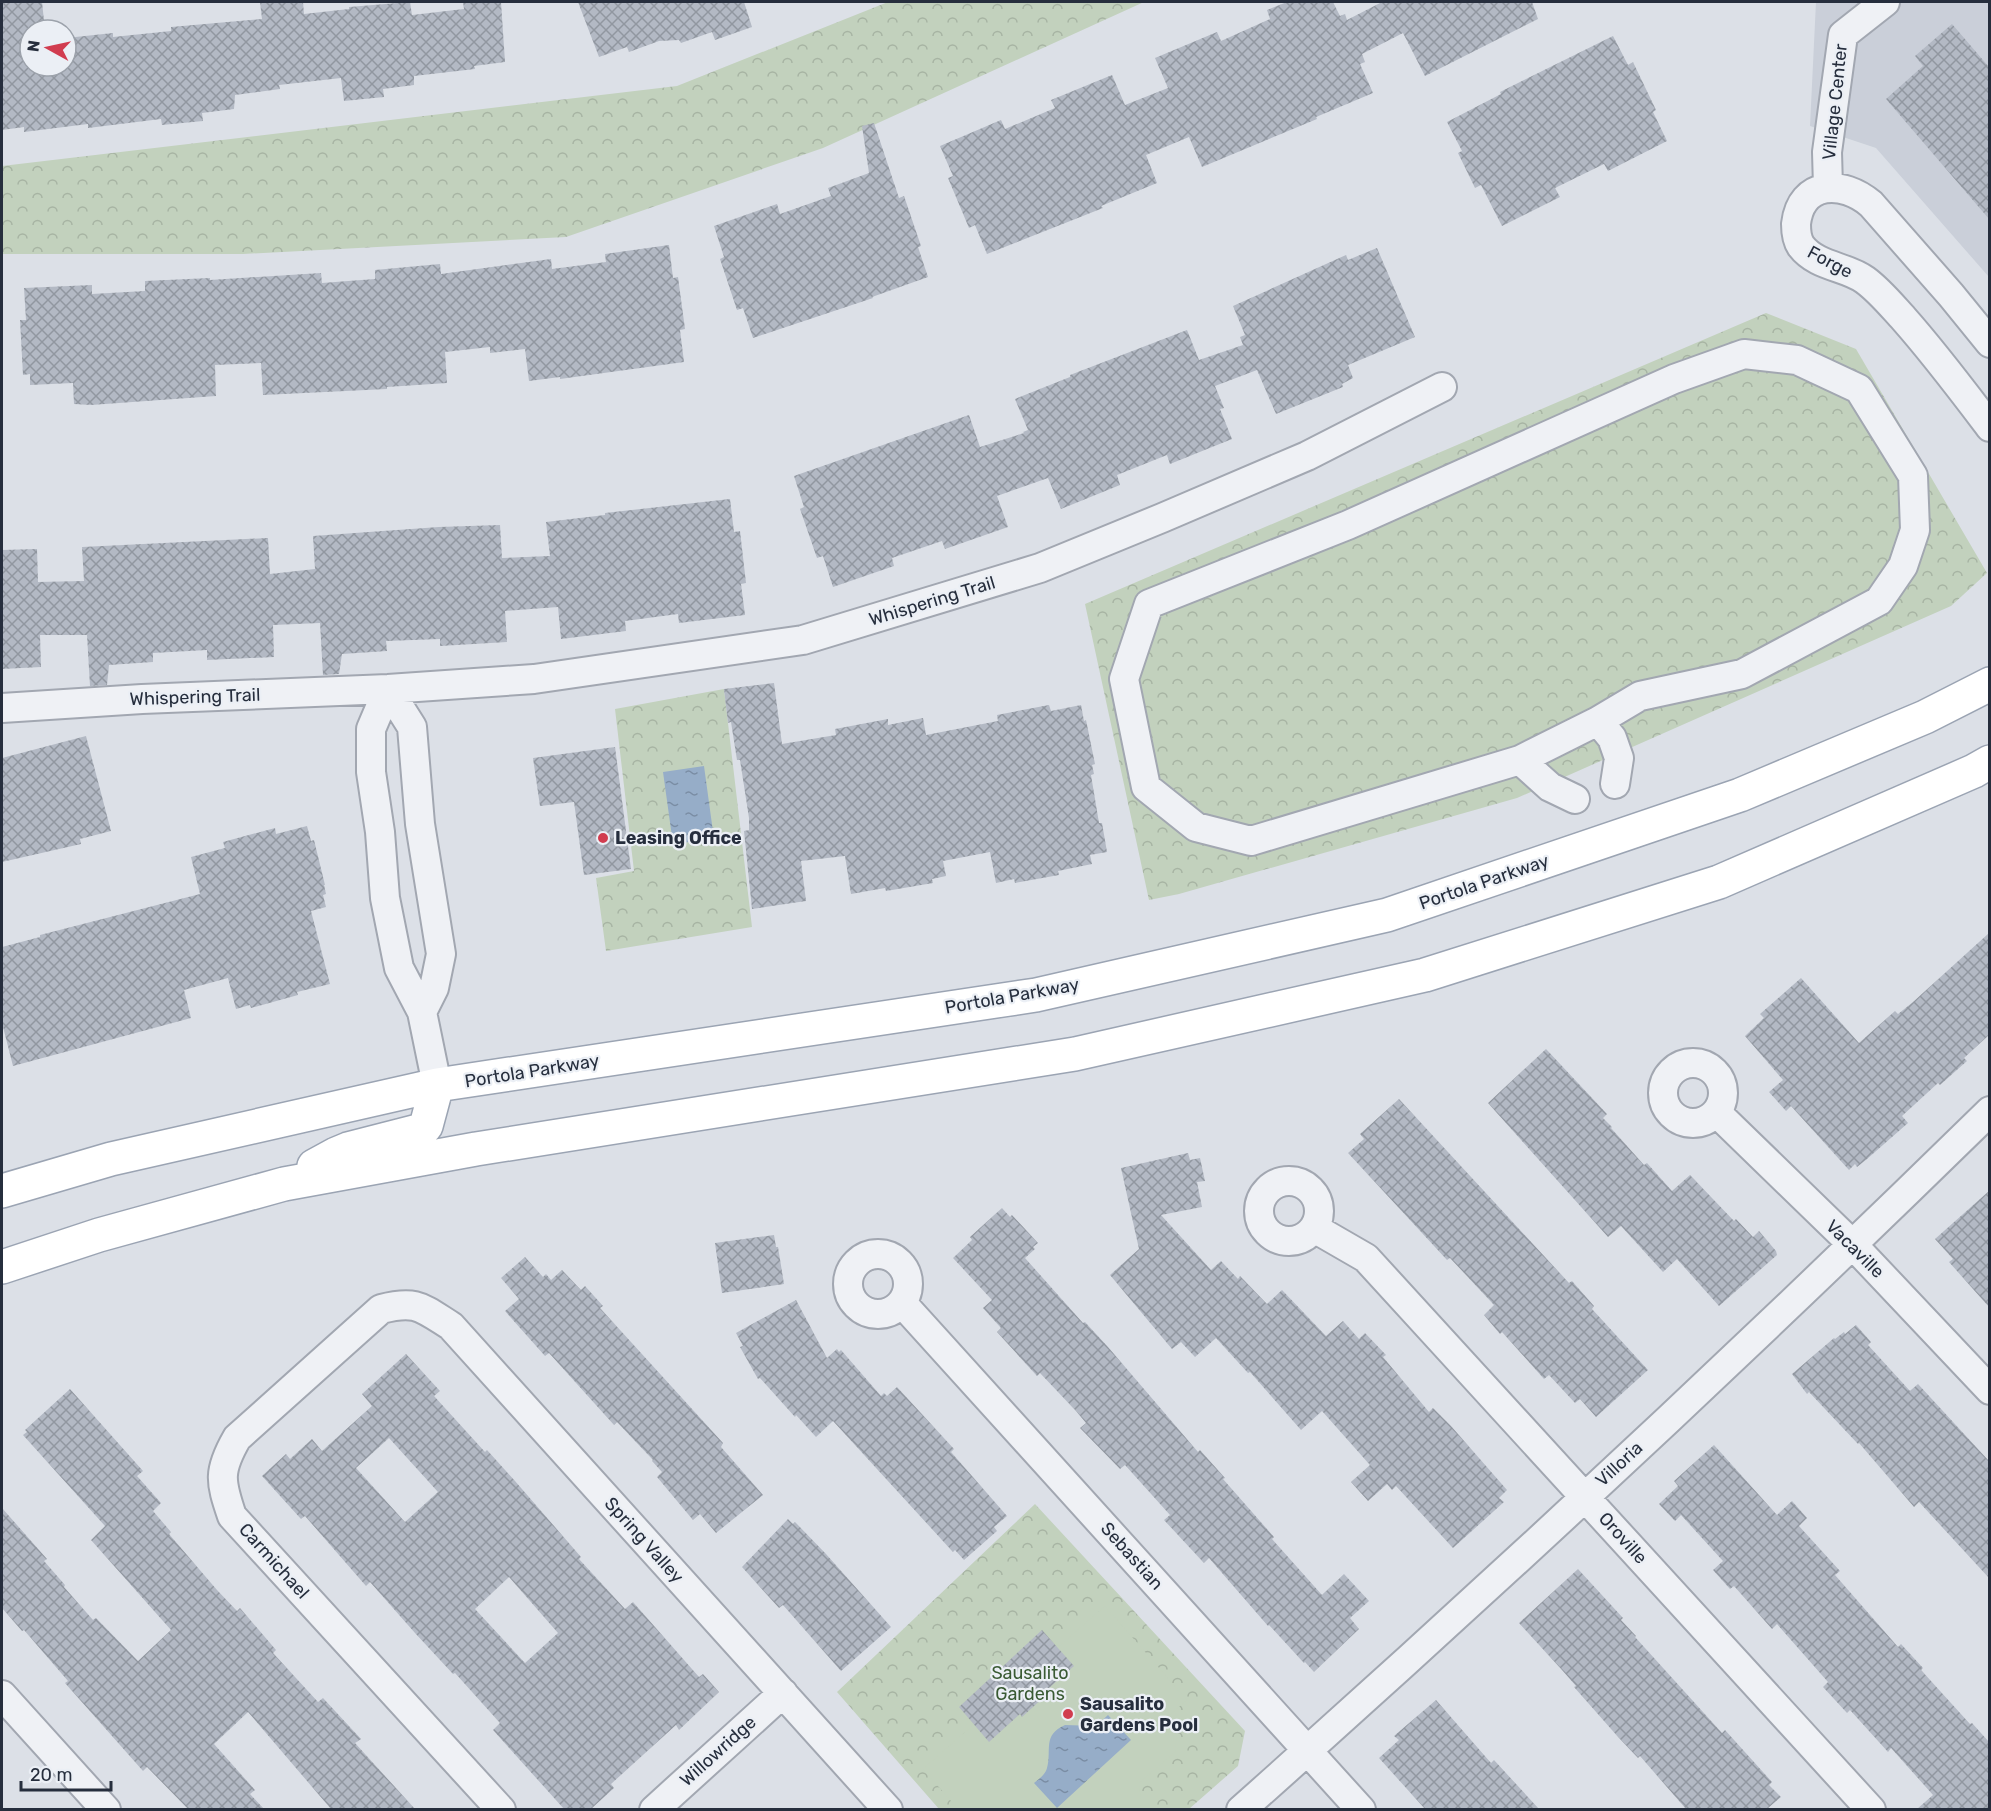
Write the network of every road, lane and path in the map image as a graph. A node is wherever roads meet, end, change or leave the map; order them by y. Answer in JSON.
{"nodes":[{"id":1,"x":1885,"y":2,"type":"edge"},
{"id":2,"x":1828,"y":187,"type":"junction"},
{"id":3,"x":1989,"y":344,"type":"edge"},
{"id":4,"x":1442,"y":387,"type":"dead end"},
{"id":5,"x":1989,"y":427,"type":"edge"},
{"id":6,"x":1989,"y":684,"type":"edge"},
{"id":7,"x":388,"y":689,"type":"junction"},
{"id":8,"x":2,"y":708,"type":"edge"},
{"id":9,"x":1598,"y":721,"type":"junction"},
{"id":10,"x":1520,"y":760,"type":"junction"},
{"id":11,"x":1989,"y":762,"type":"edge"},
{"id":12,"x":1615,"y":784,"type":"dead end"},
{"id":13,"x":1575,"y":799,"type":"dead end"},
{"id":14,"x":422,"y":1012,"type":"junction"},
{"id":15,"x":437,"y":1085,"type":"junction"},
{"id":16,"x":1989,"y":1111,"type":"edge"},
{"id":17,"x":1716,"y":1113,"type":"dead end"},
{"id":18,"x":284,"y":1184,"type":"junction"},
{"id":19,"x":2,"y":1191,"type":"edge"},
{"id":20,"x":1314,"y":1228,"type":"dead end"},
{"id":21,"x":1853,"y":1245,"type":"junction"},
{"id":22,"x":2,"y":1267,"type":"edge"},
{"id":23,"x":902,"y":1303,"type":"dead end"},
{"id":24,"x":381,"y":1309,"type":"joint"},
{"id":25,"x":1989,"y":1390,"type":"edge"},
{"id":26,"x":1584,"y":1496,"type":"junction"},
{"id":27,"x":783,"y":1693,"type":"junction"},
{"id":28,"x":2,"y":1695,"type":"edge"},
{"id":29,"x":1307,"y":1750,"type":"junction"},
{"id":30,"x":106,"y":1809,"type":"edge"},
{"id":31,"x":501,"y":1809,"type":"edge"},
{"id":32,"x":654,"y":1809,"type":"edge"},
{"id":33,"x":888,"y":1809,"type":"edge"},
{"id":34,"x":1240,"y":1809,"type":"edge"},
{"id":35,"x":1361,"y":1809,"type":"edge"},
{"id":36,"x":1871,"y":1809,"type":"edge"}],
"edges":[{"from":1,"to":2,"type":"street","name":"Village Center"},
{"from":2,"to":3,"type":"street"},
{"from":2,"to":5,"type":"street","name":"Forge"},
{"from":4,"to":7,"type":"street","name":"Whispering Trail"},
{"from":6,"to":15,"type":"main road","name":"Portola Parkway"},
{"from":7,"to":8,"type":"street","name":"Whispering Trail"},
{"from":7,"to":14,"type":"street"},
{"from":7,"to":14,"type":"street"},
{"from":9,"to":10,"type":"street"},
{"from":9,"to":10,"type":"street"},
{"from":9,"to":12,"type":"street"},
{"from":10,"to":13,"type":"street"},
{"from":11,"to":18,"type":"main road"},
{"from":14,"to":15,"type":"street"},
{"from":15,"to":18,"type":"main road"},
{"from":15,"to":19,"type":"main road","name":"Portola Parkway"},
{"from":16,"to":21,"type":"street","name":"Villoria"},
{"from":17,"to":21,"type":"street","name":"Vacaville"},
{"from":18,"to":22,"type":"main road"},
{"from":20,"to":26,"type":"street","name":"Oroville"},
{"from":21,"to":25,"type":"street","name":"Vacaville"},
{"from":21,"to":26,"type":"street","name":"Villoria"},
{"from":23,"to":29,"type":"street","name":"Sebastian"},
{"from":24,"to":27,"type":"street","name":"Spring Valley"},
{"from":24,"to":31,"type":"street","name":"Carmichael"},
{"from":26,"to":29,"type":"street","name":"Villoria"},
{"from":26,"to":36,"type":"street","name":"Oroville"},
{"from":27,"to":32,"type":"street","name":"Willowridge"},
{"from":27,"to":33,"type":"street","name":"Spring Valley"},
{"from":28,"to":30,"type":"street"},
{"from":29,"to":34,"type":"street","name":"Villoria"},
{"from":29,"to":35,"type":"street","name":"Sebastian"}]}
